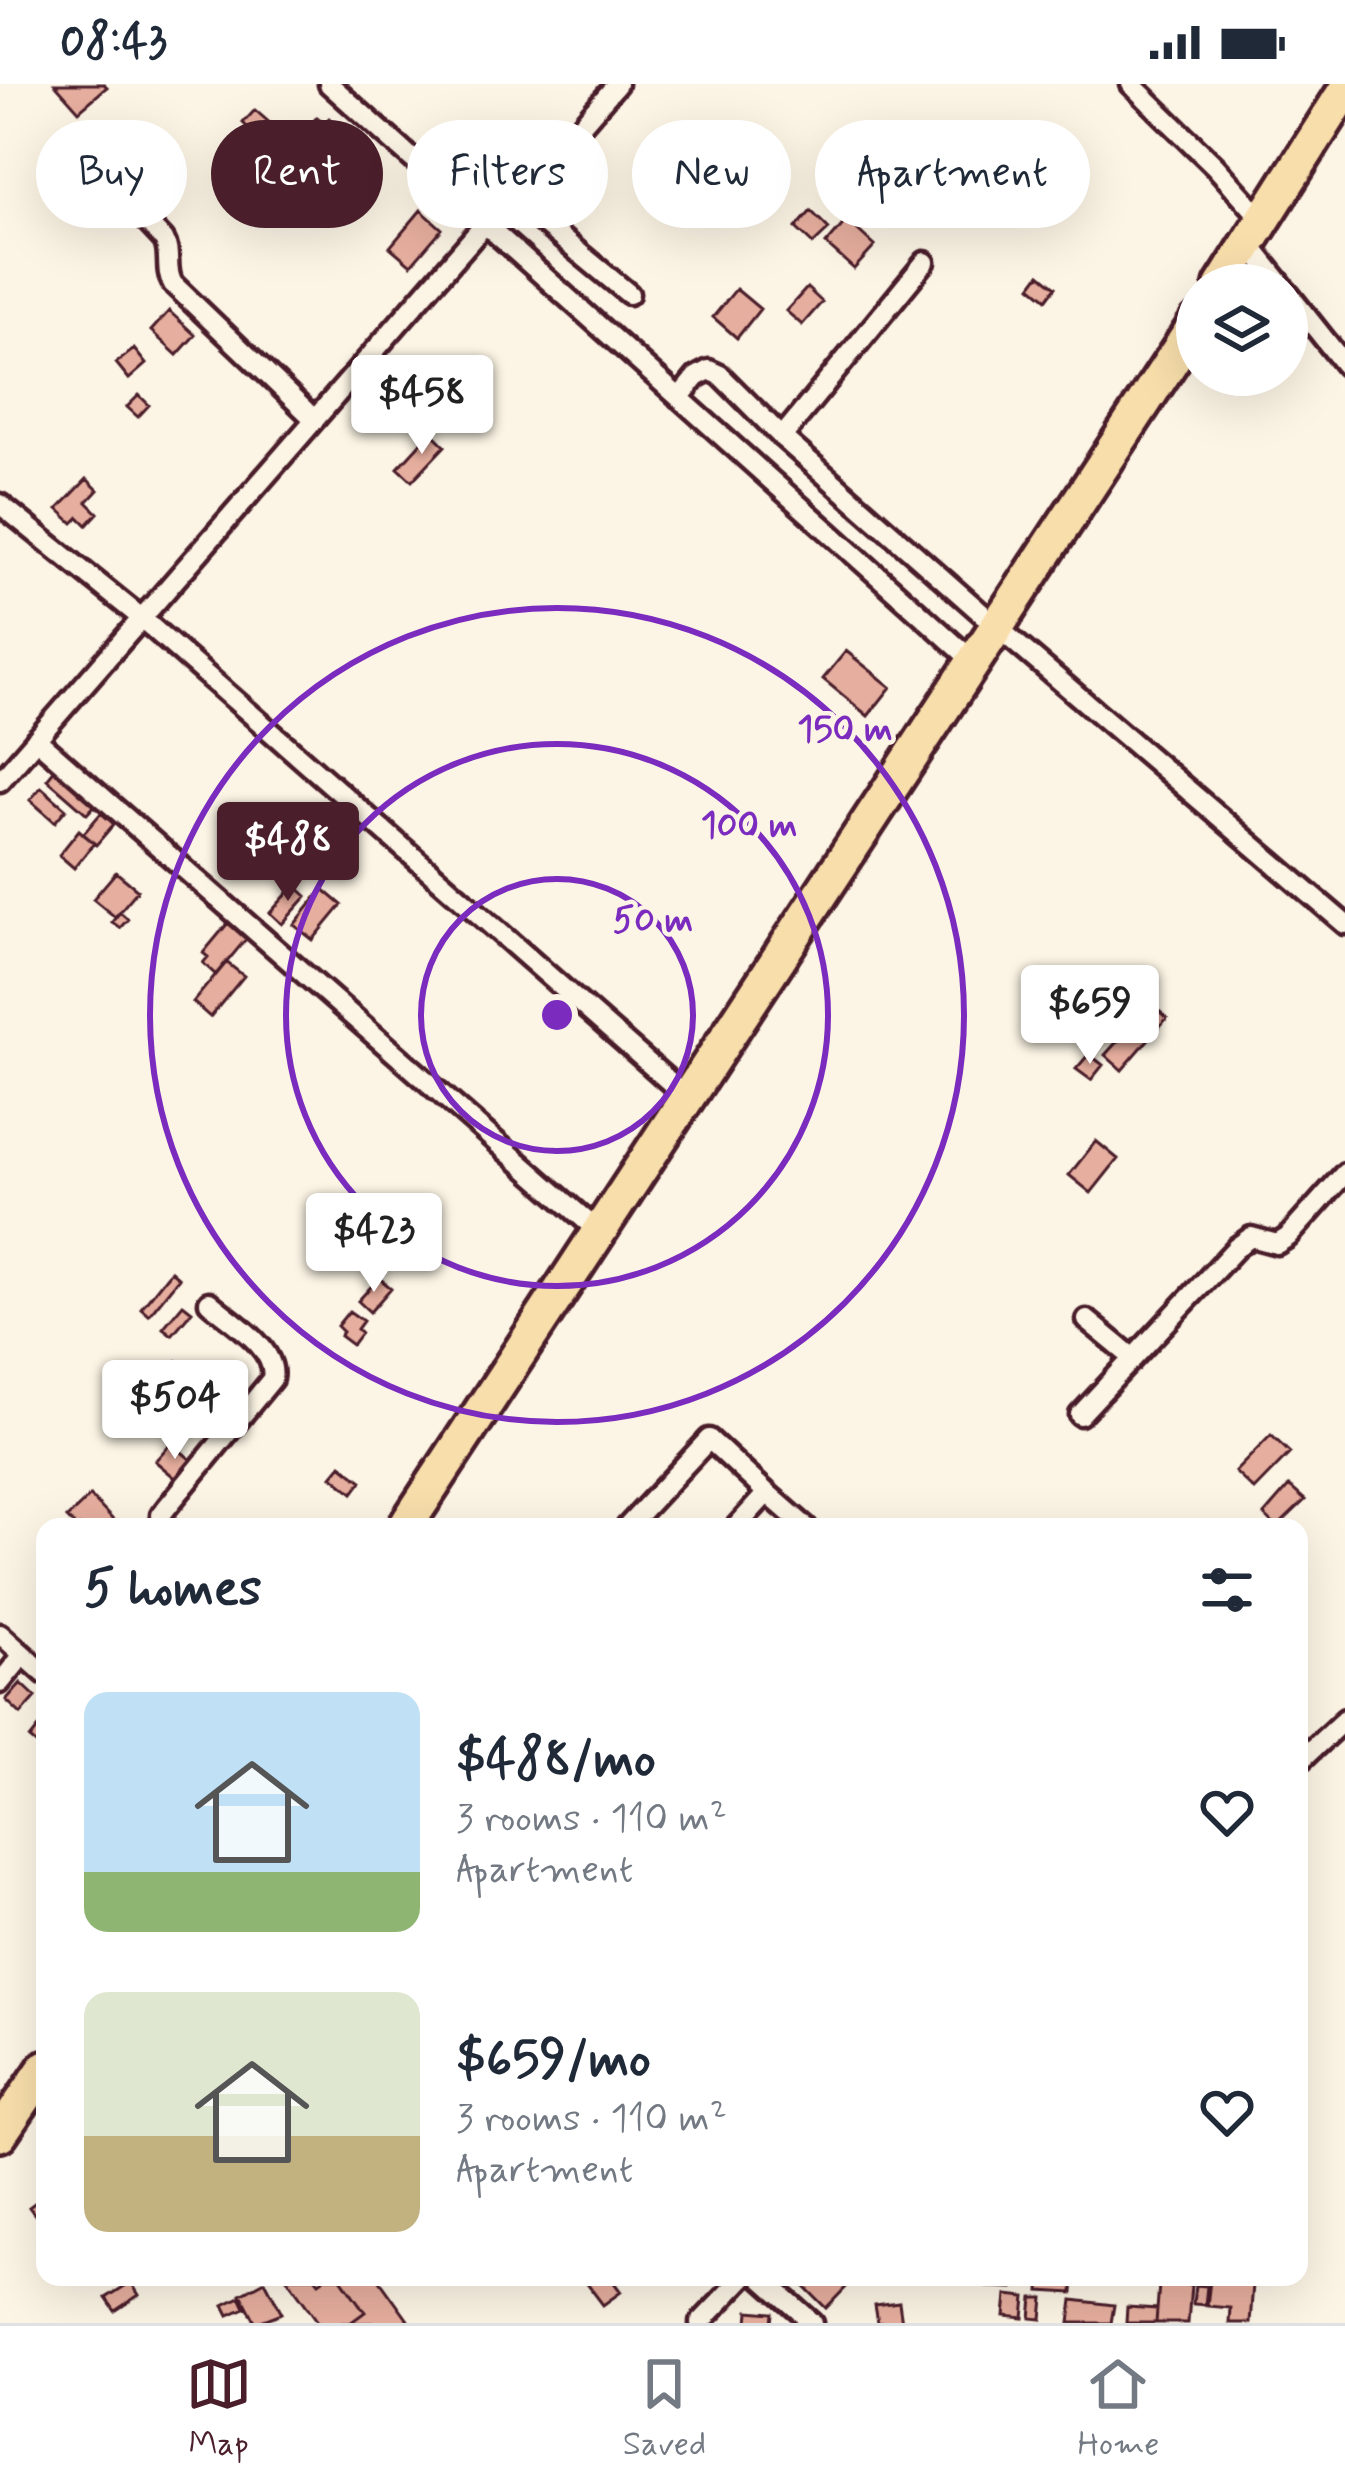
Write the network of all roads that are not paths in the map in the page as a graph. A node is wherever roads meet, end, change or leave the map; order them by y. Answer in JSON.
{"nodes":[{"id":1,"x":329,"y":84,"type":"edge"},
{"id":2,"x":617,"y":84,"type":"edge"},
{"id":3,"x":1131,"y":84,"type":"edge"},
{"id":4,"x":1345,"y":92,"type":"edge"},
{"id":5,"x":407,"y":154,"type":"edge"},
{"id":6,"x":153,"y":228,"type":"edge"},
{"id":7,"x":481,"y":228,"type":"edge"},
{"id":8,"x":489,"y":228,"type":"edge"},
{"id":9,"x":1256,"y":232,"type":"junction"},
{"id":10,"x":925,"y":262,"type":"dead end"},
{"id":11,"x":1235,"y":264,"type":"edge"},
{"id":12,"x":1272,"y":264,"type":"edge"},
{"id":13,"x":629,"y":293,"type":"dead end"},
{"id":14,"x":1308,"y":318,"type":"edge"},
{"id":15,"x":1176,"y":354,"type":"edge"},
{"id":16,"x":1345,"y":365,"type":"edge"},
{"id":17,"x":680,"y":398,"type":"junction"},
{"id":18,"x":313,"y":418,"type":"junction"},
{"id":19,"x":782,"y":437,"type":"junction"},
{"id":20,"x":0,"y":504,"type":"edge"},
{"id":21,"x":139,"y":616,"type":"junction"},
{"id":22,"x":996,"y":626,"type":"junction"},
{"id":23,"x":973,"y":661,"type":"junction"},
{"id":24,"x":36,"y":739,"type":"junction"},
{"id":25,"x":0,"y":781,"type":"edge"},
{"id":26,"x":1345,"y":925,"type":"edge"},
{"id":27,"x":687,"y":1097,"type":"junction"},
{"id":28,"x":1345,"y":1173,"type":"edge"},
{"id":29,"x":599,"y":1232,"type":"junction"},
{"id":30,"x":209,"y":1302,"type":"dead end"},
{"id":31,"x":1087,"y":1320,"type":"dead end"},
{"id":32,"x":1133,"y":1358,"type":"junction"},
{"id":33,"x":1080,"y":1415,"type":"dead end"},
{"id":34,"x":767,"y":1493,"type":"junction"},
{"id":35,"x":161,"y":1518,"type":"edge"},
{"id":36,"x":411,"y":1518,"type":"edge"},
{"id":37,"x":635,"y":1518,"type":"edge"},
{"id":38,"x":744,"y":1518,"type":"edge"},
{"id":39,"x":796,"y":1518,"type":"edge"},
{"id":40,"x":0,"y":1634,"type":"edge"},
{"id":41,"x":23,"y":1655,"type":"junction"},
{"id":42,"x":36,"y":1666,"type":"edge"},
{"id":43,"x":0,"y":1683,"type":"edge"},
{"id":44,"x":1345,"y":1719,"type":"edge"},
{"id":45,"x":1308,"y":1754,"type":"edge"},
{"id":46,"x":36,"y":2081,"type":"edge"},
{"id":47,"x":0,"y":2134,"type":"edge"},
{"id":48,"x":735,"y":2286,"type":"edge"},
{"id":49,"x":770,"y":2286,"type":"edge"},
{"id":50,"x":700,"y":2323,"type":"edge"},
{"id":51,"x":813,"y":2323,"type":"edge"}],
"edges":[{"from":1,"to":5,"type":"street"},
{"from":2,"to":13,"type":"street"},
{"from":3,"to":9,"type":"street"},
{"from":4,"to":9,"type":"highway"},
{"from":6,"to":18,"type":"street"},
{"from":7,"to":18,"type":"street"},
{"from":8,"to":17,"type":"street"},
{"from":9,"to":11,"type":"highway"},
{"from":9,"to":12,"type":"street"},
{"from":10,"to":19,"type":"street"},
{"from":14,"to":16,"type":"street"},
{"from":15,"to":22,"type":"highway"},
{"from":17,"to":19,"type":"street"},
{"from":17,"to":23,"type":"street"},
{"from":18,"to":21,"type":"street"},
{"from":19,"to":22,"type":"street"},
{"from":20,"to":21,"type":"street"},
{"from":21,"to":24,"type":"street"},
{"from":21,"to":27,"type":"street"},
{"from":22,"to":23,"type":"highway"},
{"from":22,"to":26,"type":"street"},
{"from":23,"to":27,"type":"highway"},
{"from":24,"to":25,"type":"street"},
{"from":24,"to":29,"type":"street"},
{"from":27,"to":29,"type":"highway"},
{"from":28,"to":32,"type":"street"},
{"from":29,"to":36,"type":"highway"},
{"from":30,"to":35,"type":"street"},
{"from":31,"to":32,"type":"street"},
{"from":32,"to":33,"type":"street"},
{"from":34,"to":37,"type":"street"},
{"from":34,"to":38,"type":"street"},
{"from":34,"to":39,"type":"street"},
{"from":40,"to":41,"type":"street"},
{"from":41,"to":42,"type":"street"},
{"from":41,"to":43,"type":"street"},
{"from":44,"to":45,"type":"street"},
{"from":46,"to":47,"type":"highway"},
{"from":48,"to":50,"type":"street"},
{"from":49,"to":51,"type":"street"}]}
